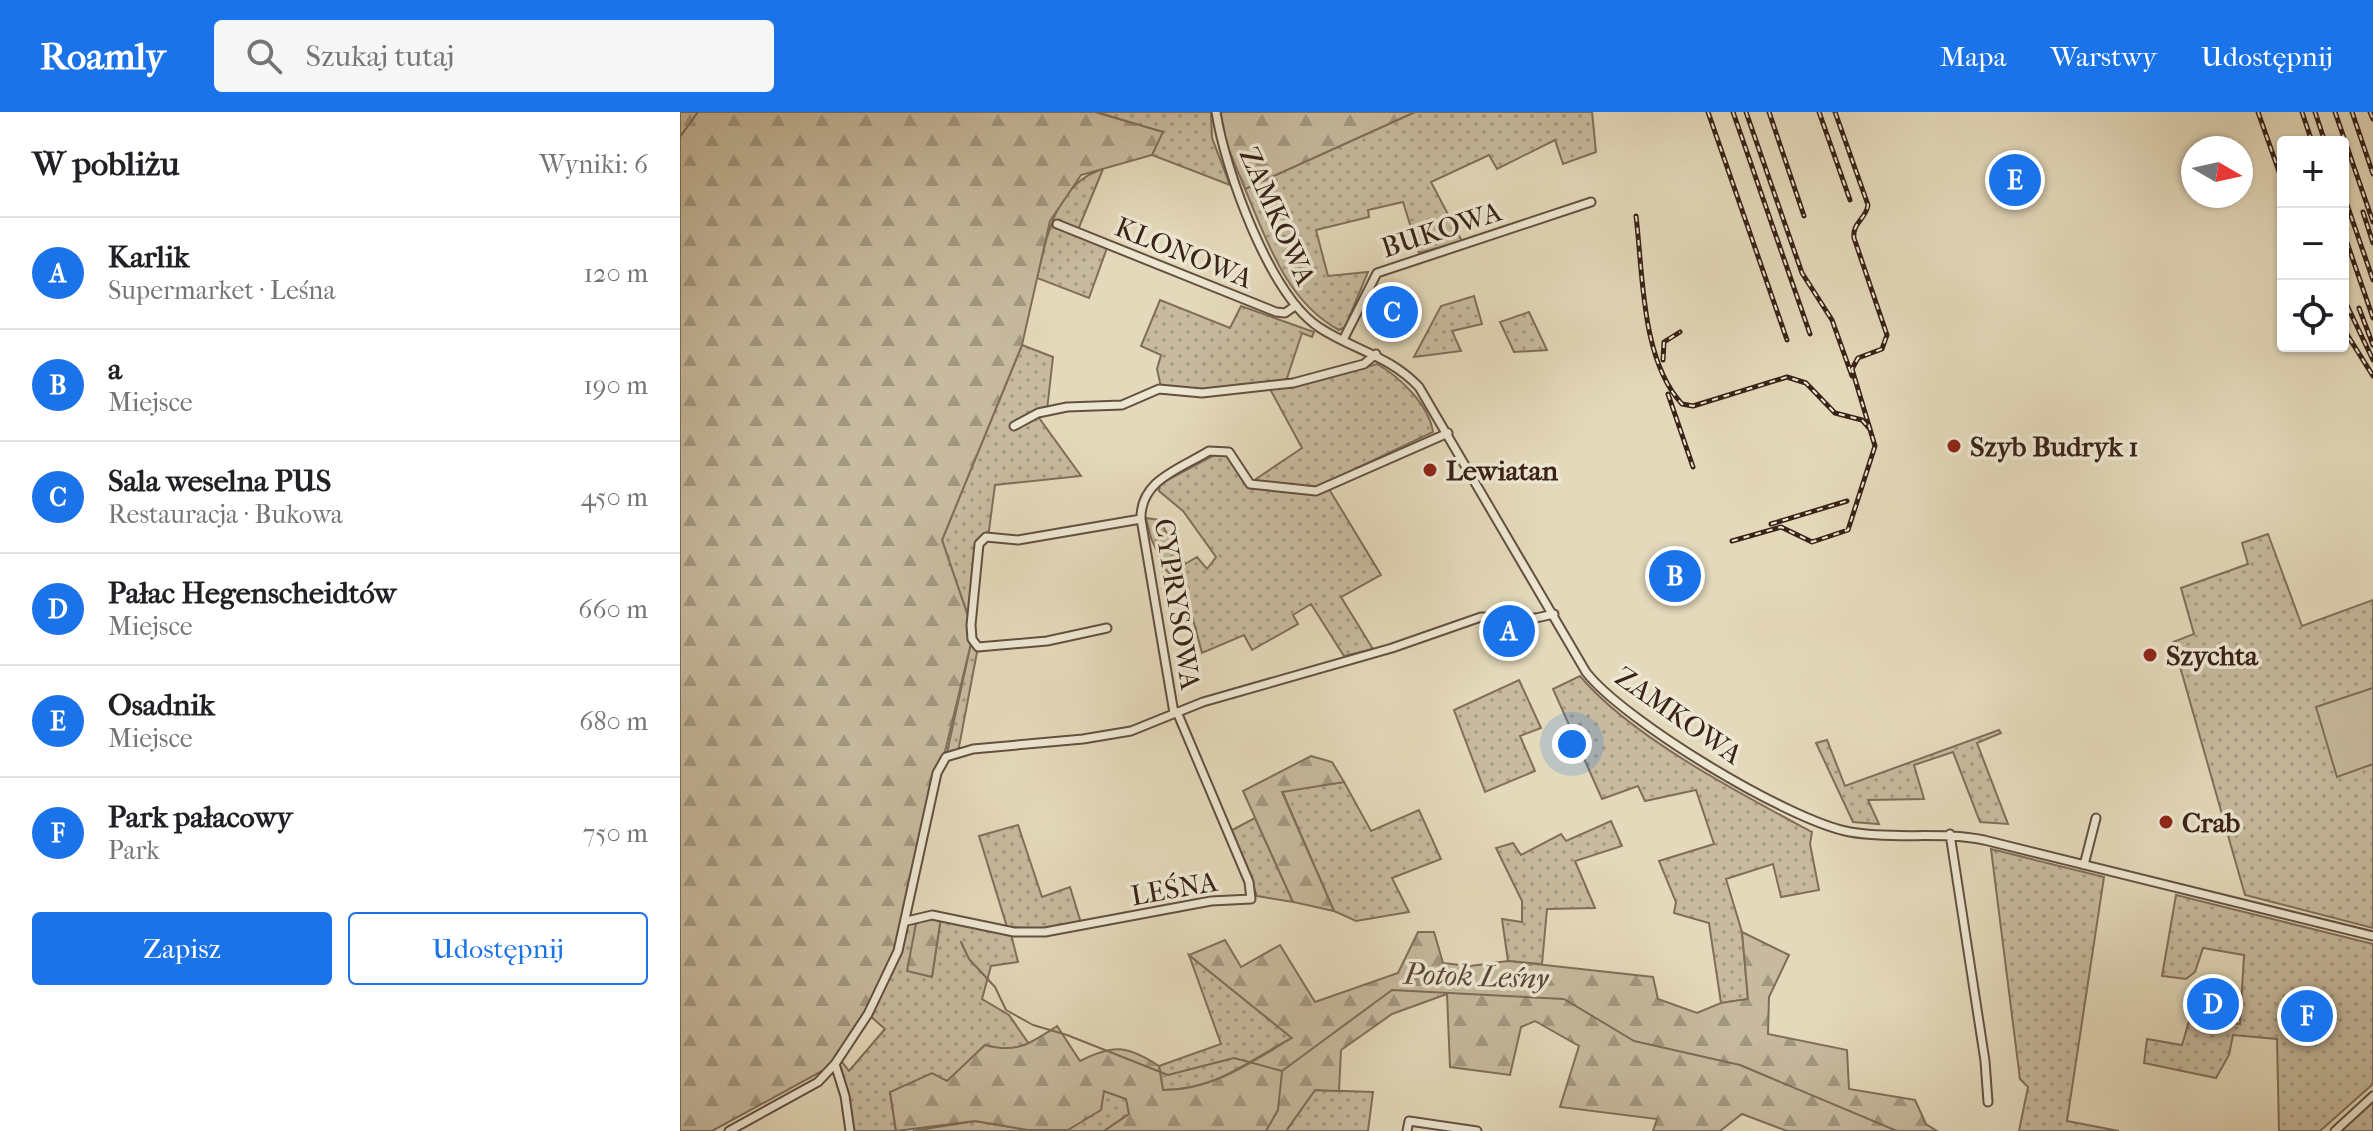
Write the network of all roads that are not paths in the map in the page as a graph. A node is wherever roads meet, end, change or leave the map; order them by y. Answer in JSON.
{"nodes":[{"id":1,"x":1216,"y":112,"type":"edge"},
{"id":2,"x":1591,"y":202,"type":"dead end"},
{"id":3,"x":1057,"y":224,"type":"dead end"},
{"id":4,"x":1295,"y":306,"type":"junction"},
{"id":5,"x":1343,"y":340,"type":"junction"},
{"id":6,"x":1376,"y":354,"type":"junction"},
{"id":7,"x":1014,"y":426,"type":"dead end"},
{"id":8,"x":1448,"y":433,"type":"junction"},
{"id":9,"x":1141,"y":519,"type":"junction"},
{"id":10,"x":1554,"y":614,"type":"junction"},
{"id":11,"x":1107,"y":628,"type":"dead end"},
{"id":12,"x":1175,"y":712,"type":"junction"},
{"id":13,"x":2096,"y":818,"type":"dead end"},
{"id":14,"x":1950,"y":834,"type":"junction"},
{"id":15,"x":2084,"y":865,"type":"junction"},
{"id":16,"x":907,"y":921,"type":"junction"},
{"id":17,"x":2373,"y":936,"type":"edge"},
{"id":18,"x":835,"y":1064,"type":"junction"},
{"id":19,"x":2373,"y":1096,"type":"edge"},
{"id":20,"x":1988,"y":1102,"type":"dead end"},
{"id":21,"x":729,"y":1131,"type":"edge"},
{"id":22,"x":850,"y":1131,"type":"edge"},
{"id":23,"x":1407,"y":1131,"type":"edge"},
{"id":24,"x":1477,"y":1131,"type":"edge"},
{"id":25,"x":2335,"y":1131,"type":"edge"}],
"edges":[{"from":1,"to":4,"type":"street","name":"ZAMKOWA"},
{"from":2,"to":5,"type":"street","name":"BUKOWA"},
{"from":3,"to":4,"type":"street","name":"KLONOWA"},
{"from":4,"to":5,"type":"street","name":"ZAMKOWA"},
{"from":5,"to":6,"type":"street","name":"ZAMKOWA"},
{"from":6,"to":7,"type":"street"},
{"from":6,"to":8,"type":"street","name":"ZAMKOWA"},
{"from":8,"to":9,"type":"street","name":"CYPRYSOWA"},
{"from":8,"to":10,"type":"street","name":"ZAMKOWA"},
{"from":9,"to":11,"type":"street"},
{"from":9,"to":12,"type":"street","name":"CYPRYSOWA"},
{"from":10,"to":12,"type":"street"},
{"from":10,"to":14,"type":"street","name":"ZAMKOWA"},
{"from":12,"to":16,"type":"street"},
{"from":12,"to":16,"type":"street","name":"LEŚNA"},
{"from":13,"to":15,"type":"street"},
{"from":14,"to":15,"type":"street","name":"ZAMKOWA"},
{"from":14,"to":20,"type":"street"},
{"from":15,"to":17,"type":"street","name":"ZAMKOWA"},
{"from":16,"to":18,"type":"street"},
{"from":18,"to":21,"type":"street"},
{"from":18,"to":22,"type":"street"},
{"from":19,"to":25,"type":"street"},
{"from":23,"to":24,"type":"street"}]}
